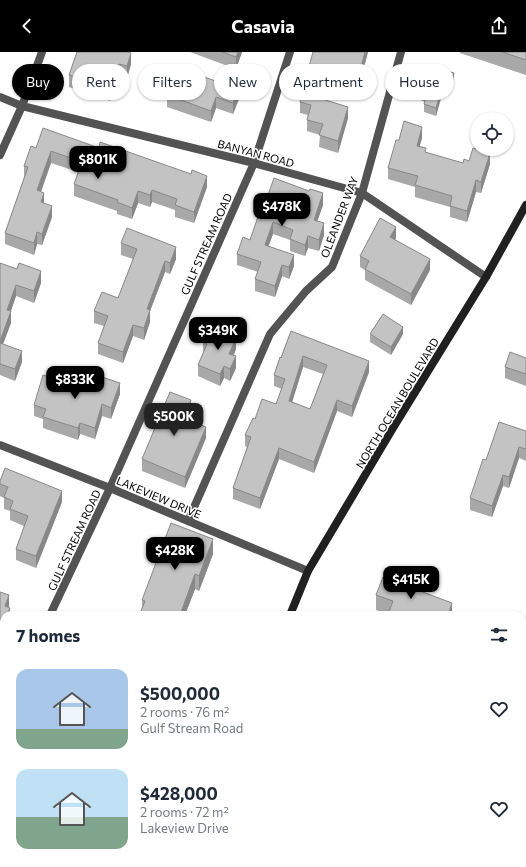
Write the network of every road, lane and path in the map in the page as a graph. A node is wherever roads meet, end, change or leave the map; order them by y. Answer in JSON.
{"nodes":[{"id":1,"x":42,"y":52,"type":"edge"},
{"id":2,"x":290,"y":52,"type":"edge"},
{"id":3,"x":401,"y":52,"type":"edge"},
{"id":4,"x":0,"y":97,"type":"edge"},
{"id":5,"x":22,"y":106,"type":"junction"},
{"id":6,"x":0,"y":154,"type":"edge"},
{"id":7,"x":254,"y":163,"type":"junction"},
{"id":8,"x":362,"y":193,"type":"junction"},
{"id":9,"x":526,"y":205,"type":"edge"},
{"id":10,"x":486,"y":277,"type":"junction"},
{"id":11,"x":0,"y":445,"type":"edge"},
{"id":12,"x":110,"y":488,"type":"junction"},
{"id":13,"x":188,"y":521,"type":"junction"},
{"id":14,"x":308,"y":571,"type":"junction"},
{"id":15,"x":52,"y":611,"type":"edge"},
{"id":16,"x":292,"y":611,"type":"edge"}],
"edges":[{"from":1,"to":5,"type":"street"},
{"from":2,"to":7,"type":"street","name":"GULF STREAM ROAD"},
{"from":3,"to":8,"type":"street","name":"OLEANDER WAY"},
{"from":4,"to":5,"type":"street","name":"BANYAN ROAD"},
{"from":5,"to":6,"type":"street"},
{"from":5,"to":7,"type":"street","name":"BANYAN ROAD"},
{"from":7,"to":8,"type":"street","name":"BANYAN ROAD"},
{"from":7,"to":12,"type":"street","name":"GULF STREAM ROAD"},
{"from":8,"to":10,"type":"street","name":"BANYAN ROAD"},
{"from":8,"to":13,"type":"street","name":"OLEANDER WAY"},
{"from":9,"to":10,"type":"main road","name":"NORTH OCEAN BOULEVARD"},
{"from":10,"to":14,"type":"main road","name":"NORTH OCEAN BOULEVARD"},
{"from":11,"to":12,"type":"street","name":"LAKEVIEW DRIVE"},
{"from":12,"to":13,"type":"street","name":"LAKEVIEW DRIVE"},
{"from":12,"to":15,"type":"street","name":"GULF STREAM ROAD"},
{"from":13,"to":14,"type":"street","name":"LAKEVIEW DRIVE"},
{"from":14,"to":16,"type":"main road","name":"NORTH OCEAN BOULEVARD"}]}
